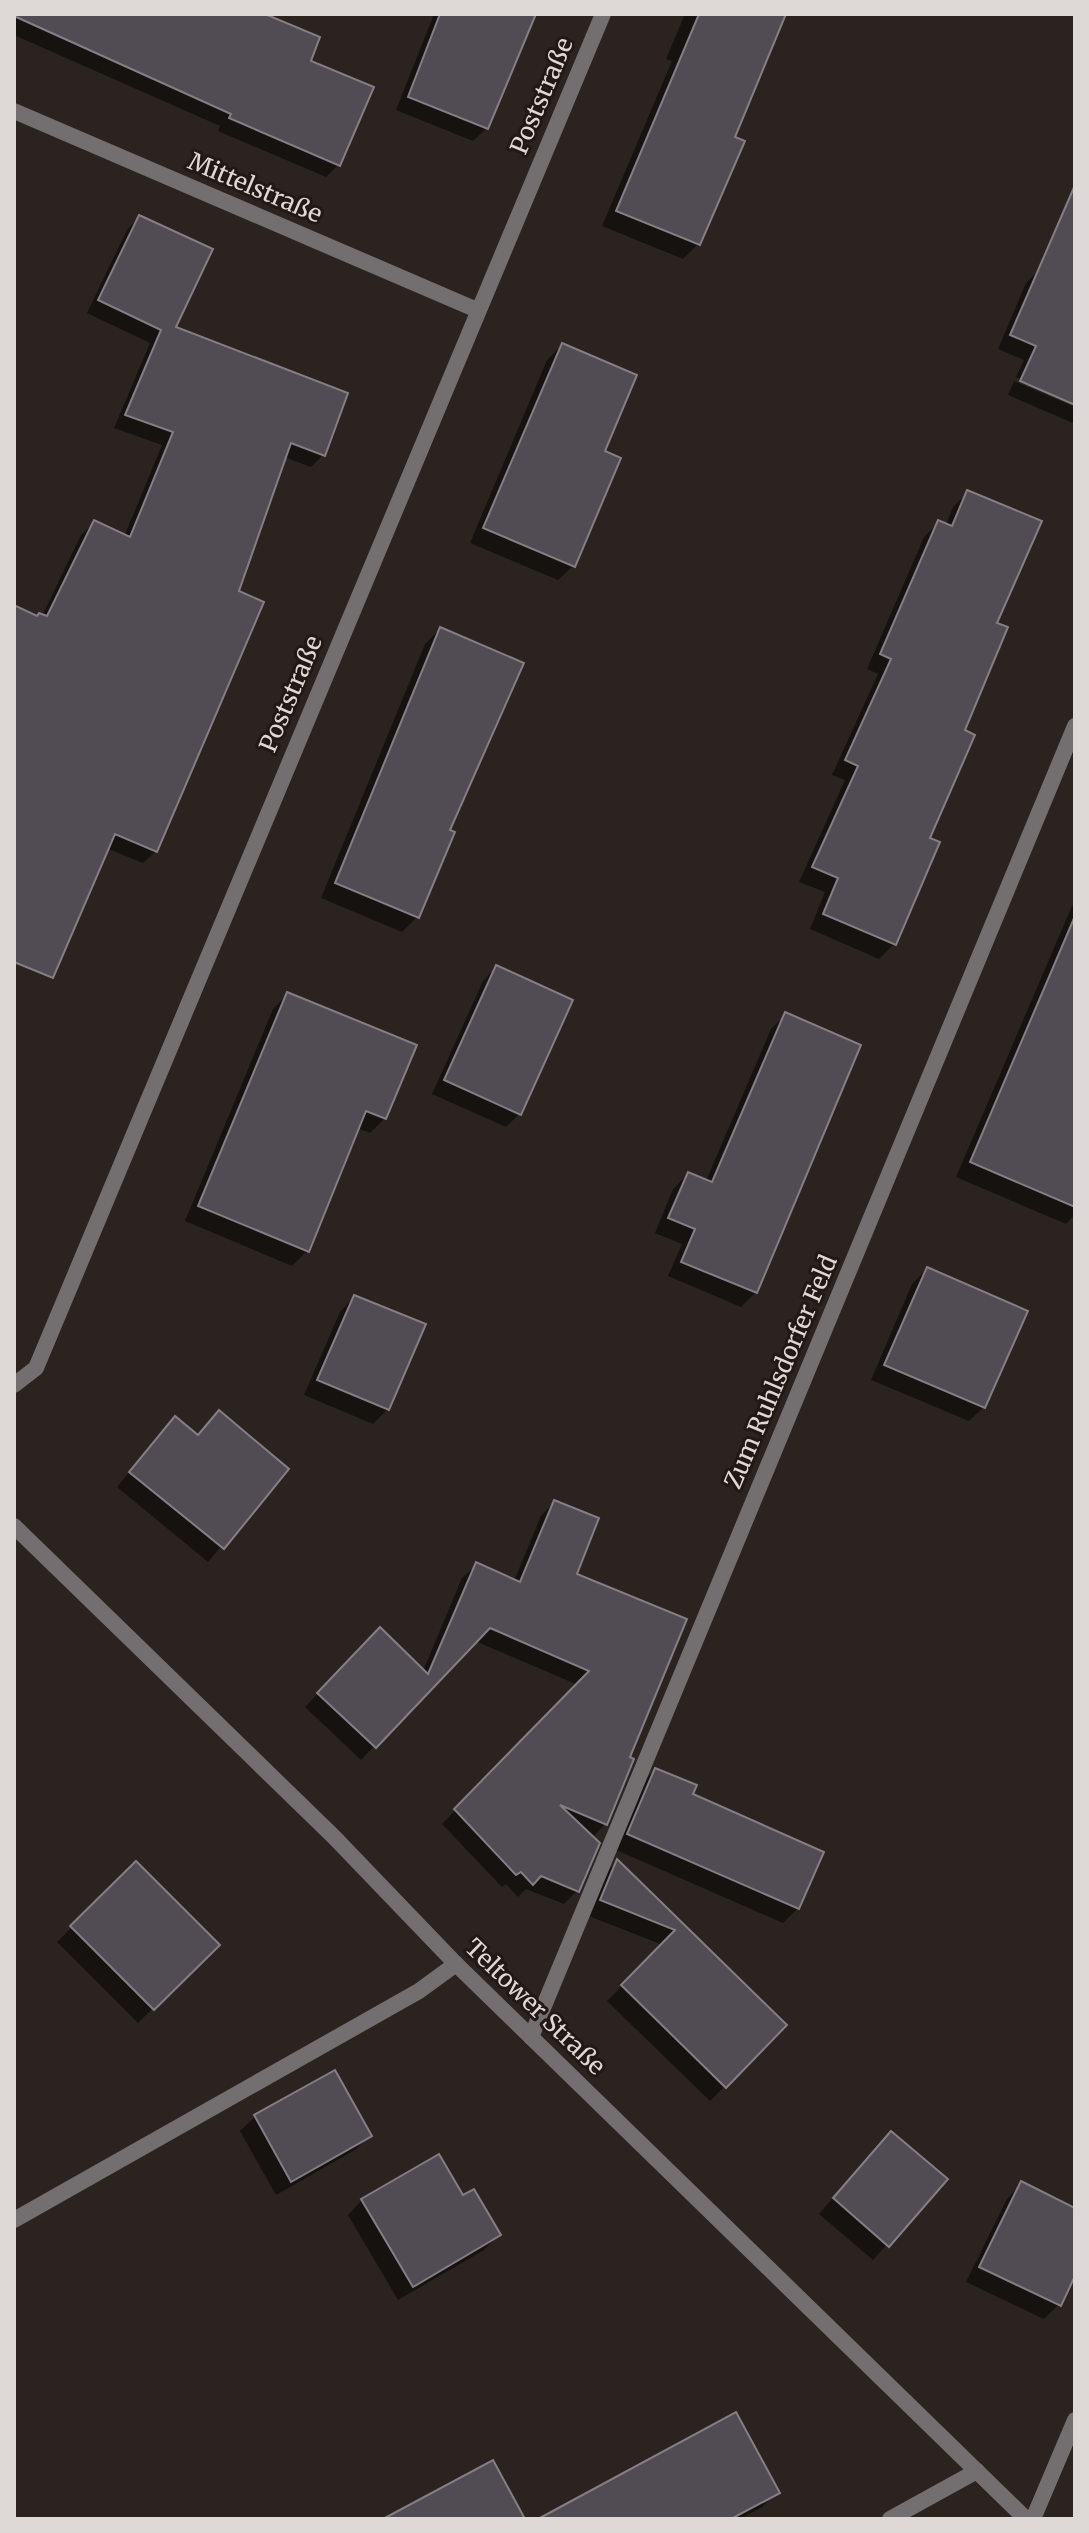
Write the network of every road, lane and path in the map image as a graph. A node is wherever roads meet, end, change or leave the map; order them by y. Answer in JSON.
{"nodes":[{"id":1,"x":603,"y":14,"type":"edge"},
{"id":2,"x":14,"y":111,"type":"edge"},
{"id":3,"x":477,"y":310,"type":"junction"},
{"id":4,"x":1075,"y":726,"type":"edge"},
{"id":5,"x":14,"y":1385,"type":"edge"},
{"id":6,"x":14,"y":1526,"type":"edge"},
{"id":7,"x":456,"y":1964,"type":"junction"},
{"id":8,"x":531,"y":2037,"type":"junction"},
{"id":9,"x":14,"y":2220,"type":"edge"},
{"id":10,"x":1075,"y":2420,"type":"edge"},
{"id":11,"x":977,"y":2471,"type":"junction"},
{"id":12,"x":890,"y":2519,"type":"edge"},
{"id":13,"x":1026,"y":2519,"type":"edge"},
{"id":14,"x":1033,"y":2519,"type":"edge"}],
"edges":[{"from":1,"to":3,"type":"street","name":"Poststraße"},
{"from":2,"to":3,"type":"street","name":"Mittelstraße"},
{"from":3,"to":5,"type":"street","name":"Poststraße"},
{"from":4,"to":8,"type":"street","name":"Zum Ruhlsdorfer Feld"},
{"from":6,"to":7,"type":"street","name":"Teltower Straße"},
{"from":7,"to":8,"type":"street","name":"Teltower Straße"},
{"from":7,"to":9,"type":"street"},
{"from":8,"to":11,"type":"street","name":"Teltower Straße"},
{"from":10,"to":14,"type":"street"},
{"from":11,"to":12,"type":"street"},
{"from":11,"to":13,"type":"street","name":"Teltower Straße"}]}
